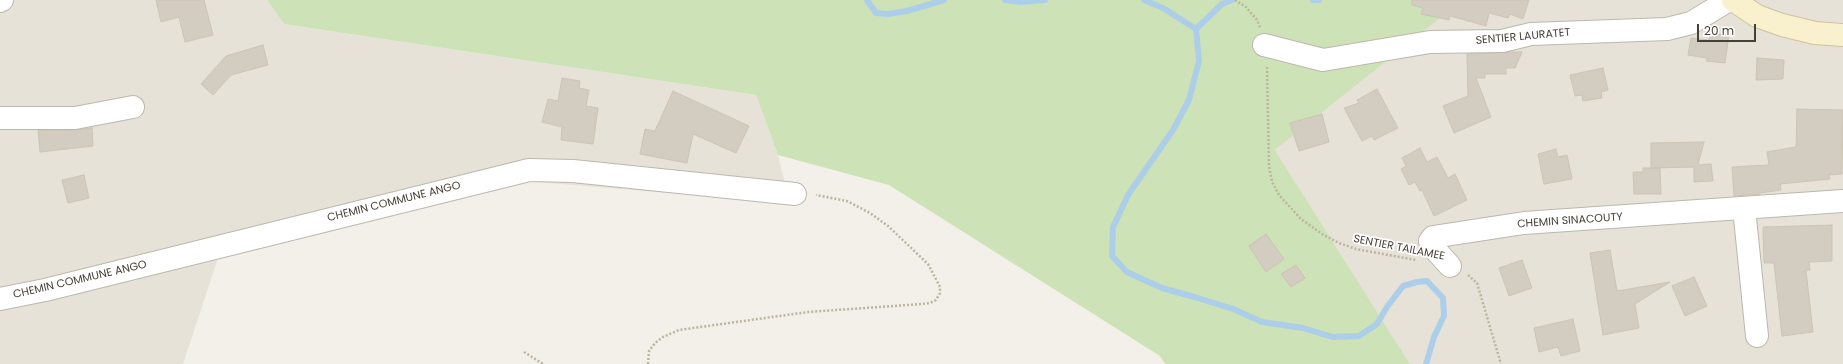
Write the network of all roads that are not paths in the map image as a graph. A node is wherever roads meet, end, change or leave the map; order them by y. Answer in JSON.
{"nodes":[{"id":1,"x":1729,"y":0,"type":"edge"},
{"id":2,"x":1733,"y":0,"type":"edge"},
{"id":3,"x":1843,"y":35,"type":"edge"},
{"id":4,"x":1264,"y":45,"type":"road end"},
{"id":5,"x":133,"y":107,"type":"dead end"},
{"id":6,"x":0,"y":118,"type":"edge"},
{"id":7,"x":795,"y":194,"type":"road end"},
{"id":8,"x":1843,"y":201,"type":"edge"},
{"id":9,"x":1744,"y":208,"type":"junction"},
{"id":10,"x":1450,"y":266,"type":"road end"},
{"id":11,"x":0,"y":298,"type":"edge"},
{"id":12,"x":1757,"y":336,"type":"dead end"}],
"edges":[{"from":1,"to":4,"type":"street","name":"SENTIER LAURATET"},
{"from":2,"to":3,"type":"street"},
{"from":5,"to":6,"type":"street"},
{"from":7,"to":11,"type":"street","name":"CHEMIN COMMUNE ANGO"},
{"from":8,"to":9,"type":"street","name":"CHEMIN SINACOUTY"},
{"from":9,"to":10,"type":"street","name":"CHEMIN SINACOUTY"},
{"from":9,"to":12,"type":"street"}]}
